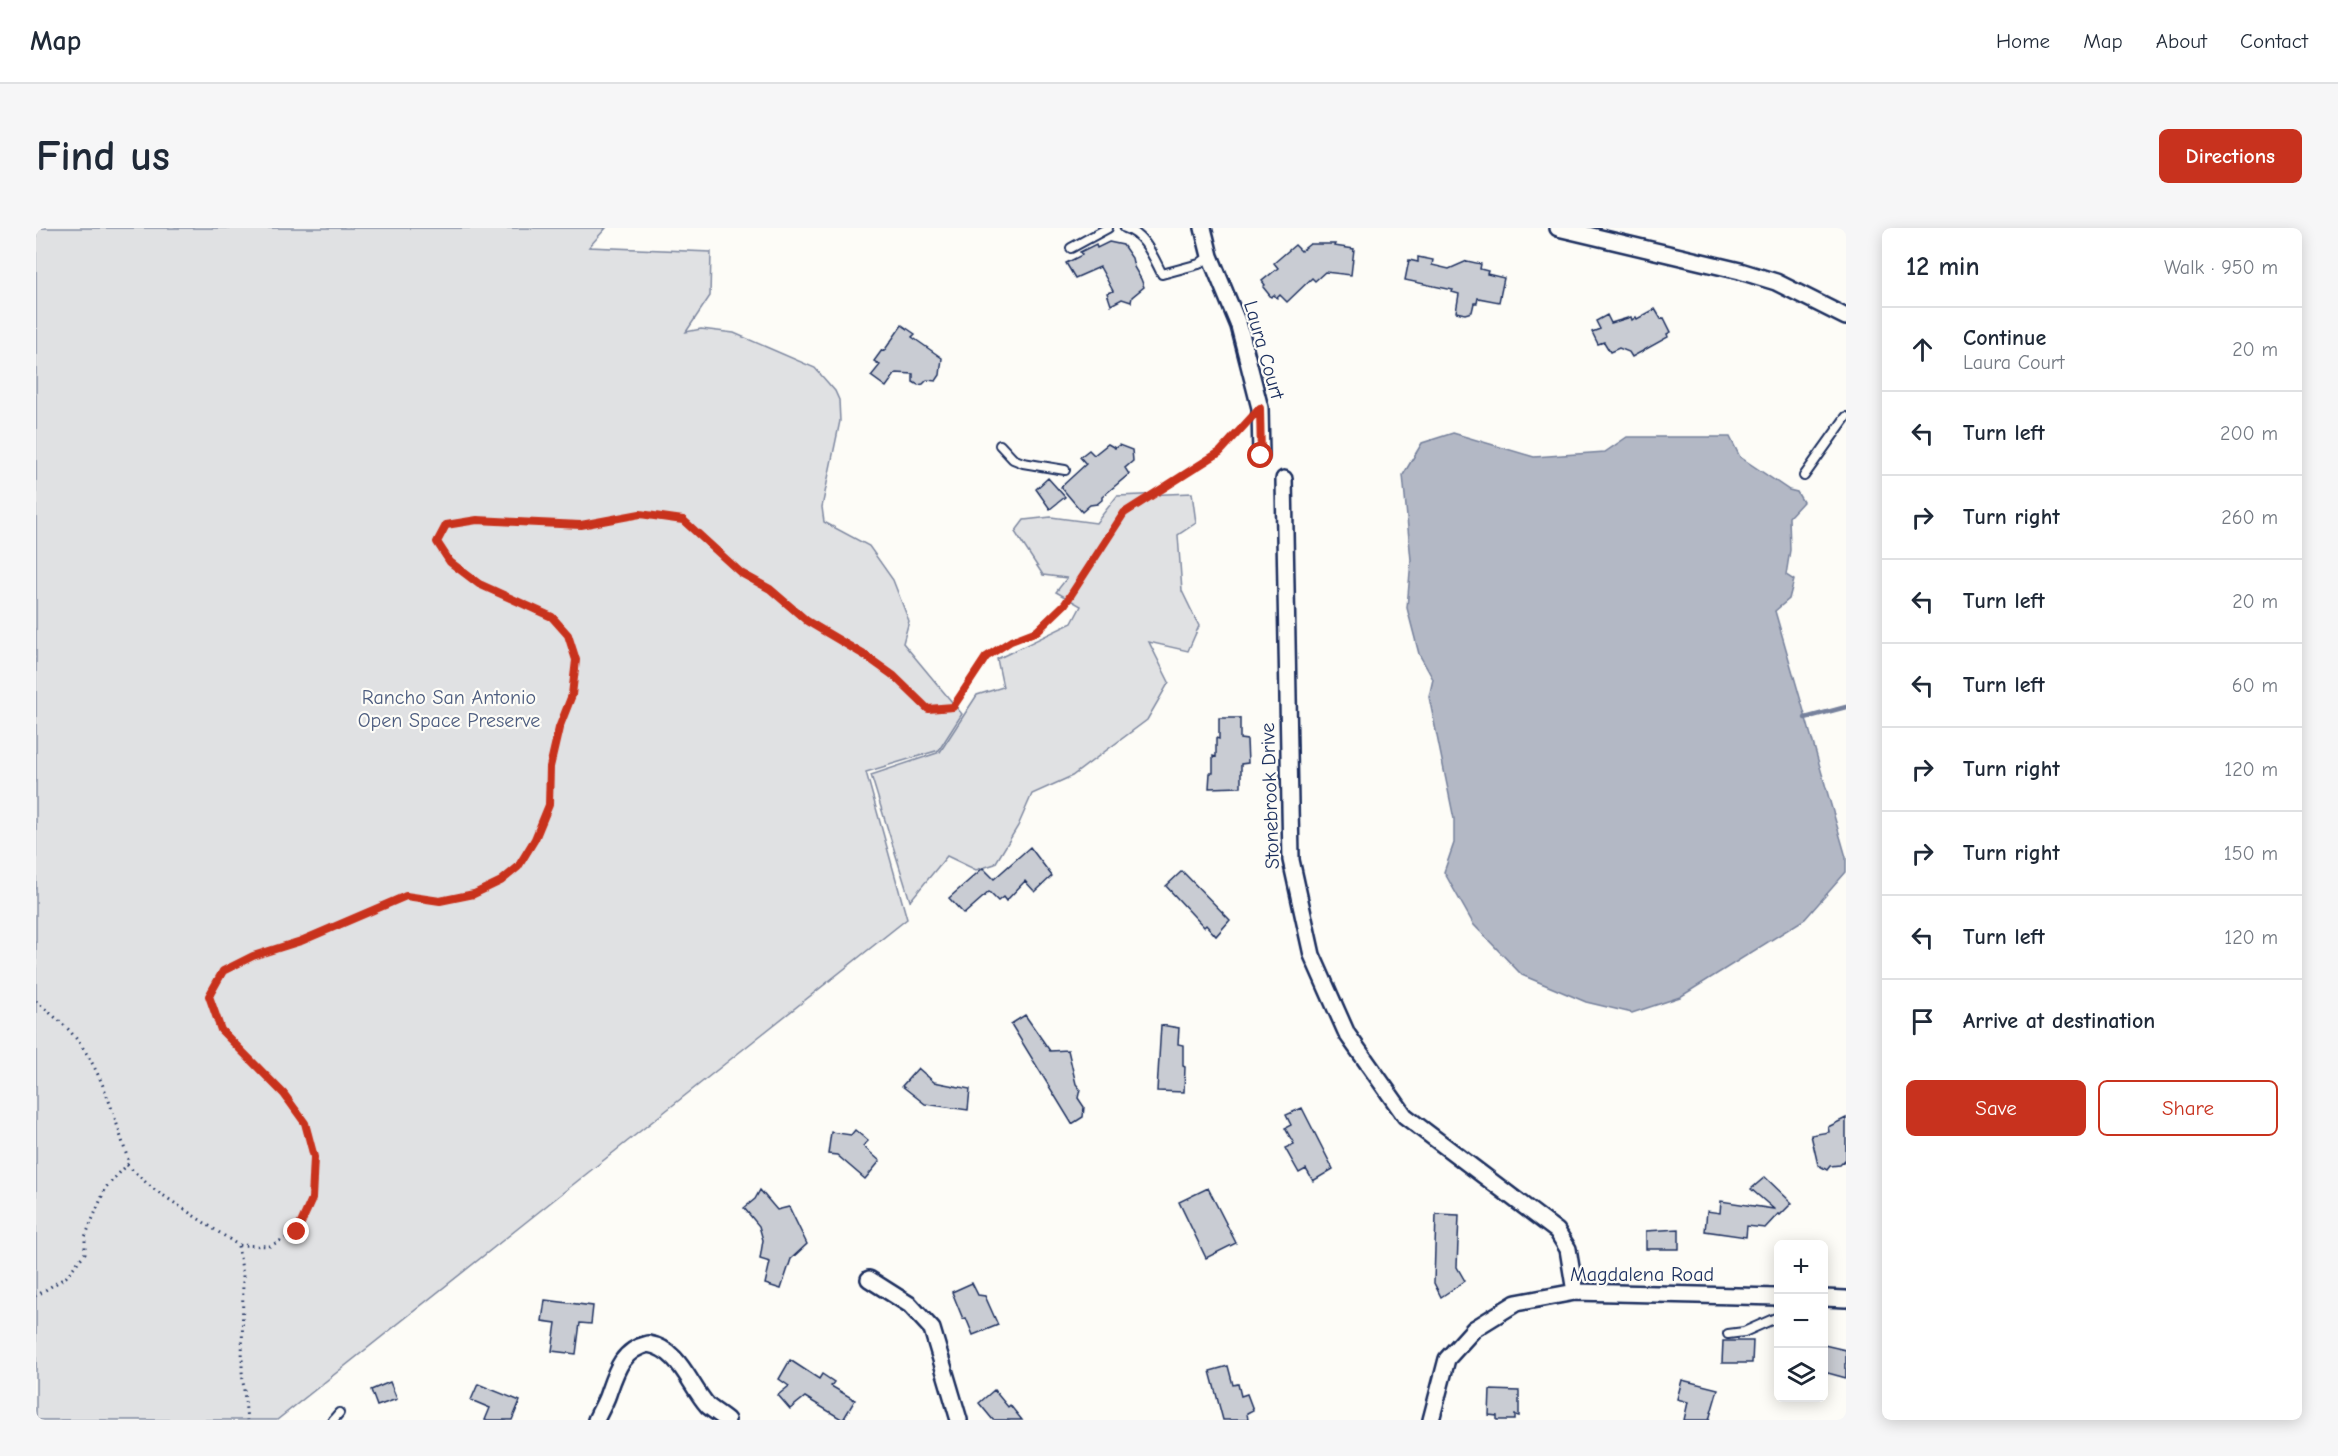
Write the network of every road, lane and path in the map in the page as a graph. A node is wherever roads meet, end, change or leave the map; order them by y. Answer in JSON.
{"nodes":[{"id":1,"x":1108,"y":228,"type":"edge"},
{"id":2,"x":1125,"y":228,"type":"edge"},
{"id":3,"x":1203,"y":228,"type":"edge"},
{"id":4,"x":1558,"y":228,"type":"edge"},
{"id":5,"x":1071,"y":248,"type":"dead end"},
{"id":6,"x":1210,"y":256,"type":"junction"},
{"id":7,"x":1846,"y":317,"type":"edge"},
{"id":8,"x":1260,"y":408,"type":"junction"},
{"id":9,"x":1846,"y":417,"type":"edge"},
{"id":10,"x":1000,"y":445,"type":"dead end"},
{"id":11,"x":1261,"y":456,"type":"dead end"},
{"id":12,"x":1065,"y":470,"type":"dead end"},
{"id":13,"x":1804,"y":476,"type":"dead end"},
{"id":14,"x":1284,"y":479,"type":"dead end"},
{"id":15,"x":36,"y":1001,"type":"edge"},
{"id":16,"x":127,"y":1165,"type":"junction"},
{"id":17,"x":238,"y":1245,"type":"junction"},
{"id":18,"x":869,"y":1279,"type":"dead end"},
{"id":19,"x":1575,"y":1292,"type":"junction"},
{"id":20,"x":36,"y":1296,"type":"edge"},
{"id":21,"x":1774,"y":1297,"type":"edge"},
{"id":22,"x":1828,"y":1298,"type":"edge"},
{"id":23,"x":1846,"y":1299,"type":"edge"},
{"id":24,"x":1774,"y":1319,"type":"edge"},
{"id":25,"x":1728,"y":1334,"type":"dead end"},
{"id":26,"x":339,"y":1413,"type":"dead end"},
{"id":27,"x":247,"y":1420,"type":"edge"},
{"id":28,"x":333,"y":1420,"type":"edge"},
{"id":29,"x":596,"y":1420,"type":"edge"},
{"id":30,"x":727,"y":1420,"type":"edge"},
{"id":31,"x":959,"y":1420,"type":"edge"},
{"id":32,"x":1431,"y":1420,"type":"edge"}],
"edges":[{"from":1,"to":5,"type":"lane"},
{"from":2,"to":6,"type":"lane"},
{"from":3,"to":6,"type":"street","name":"Laura Court"},
{"from":4,"to":7,"type":"street"},
{"from":6,"to":8,"type":"street","name":"Laura Court"},
{"from":8,"to":11,"type":"street","name":"Laura Court"},
{"from":8,"to":17,"type":"path"},
{"from":9,"to":13,"type":"lane"},
{"from":10,"to":12,"type":"lane"},
{"from":14,"to":19,"type":"street","name":"Stonebrook Drive"},
{"from":15,"to":16,"type":"path"},
{"from":16,"to":17,"type":"path"},
{"from":16,"to":20,"type":"path"},
{"from":17,"to":27,"type":"path"},
{"from":18,"to":31,"type":"street"},
{"from":19,"to":21,"type":"street","name":"Magdalena Road"},
{"from":19,"to":32,"type":"street","name":"Magdalena Road"},
{"from":22,"to":23,"type":"street"},
{"from":24,"to":25,"type":"lane"},
{"from":26,"to":28,"type":"lane"},
{"from":29,"to":30,"type":"street"}]}
